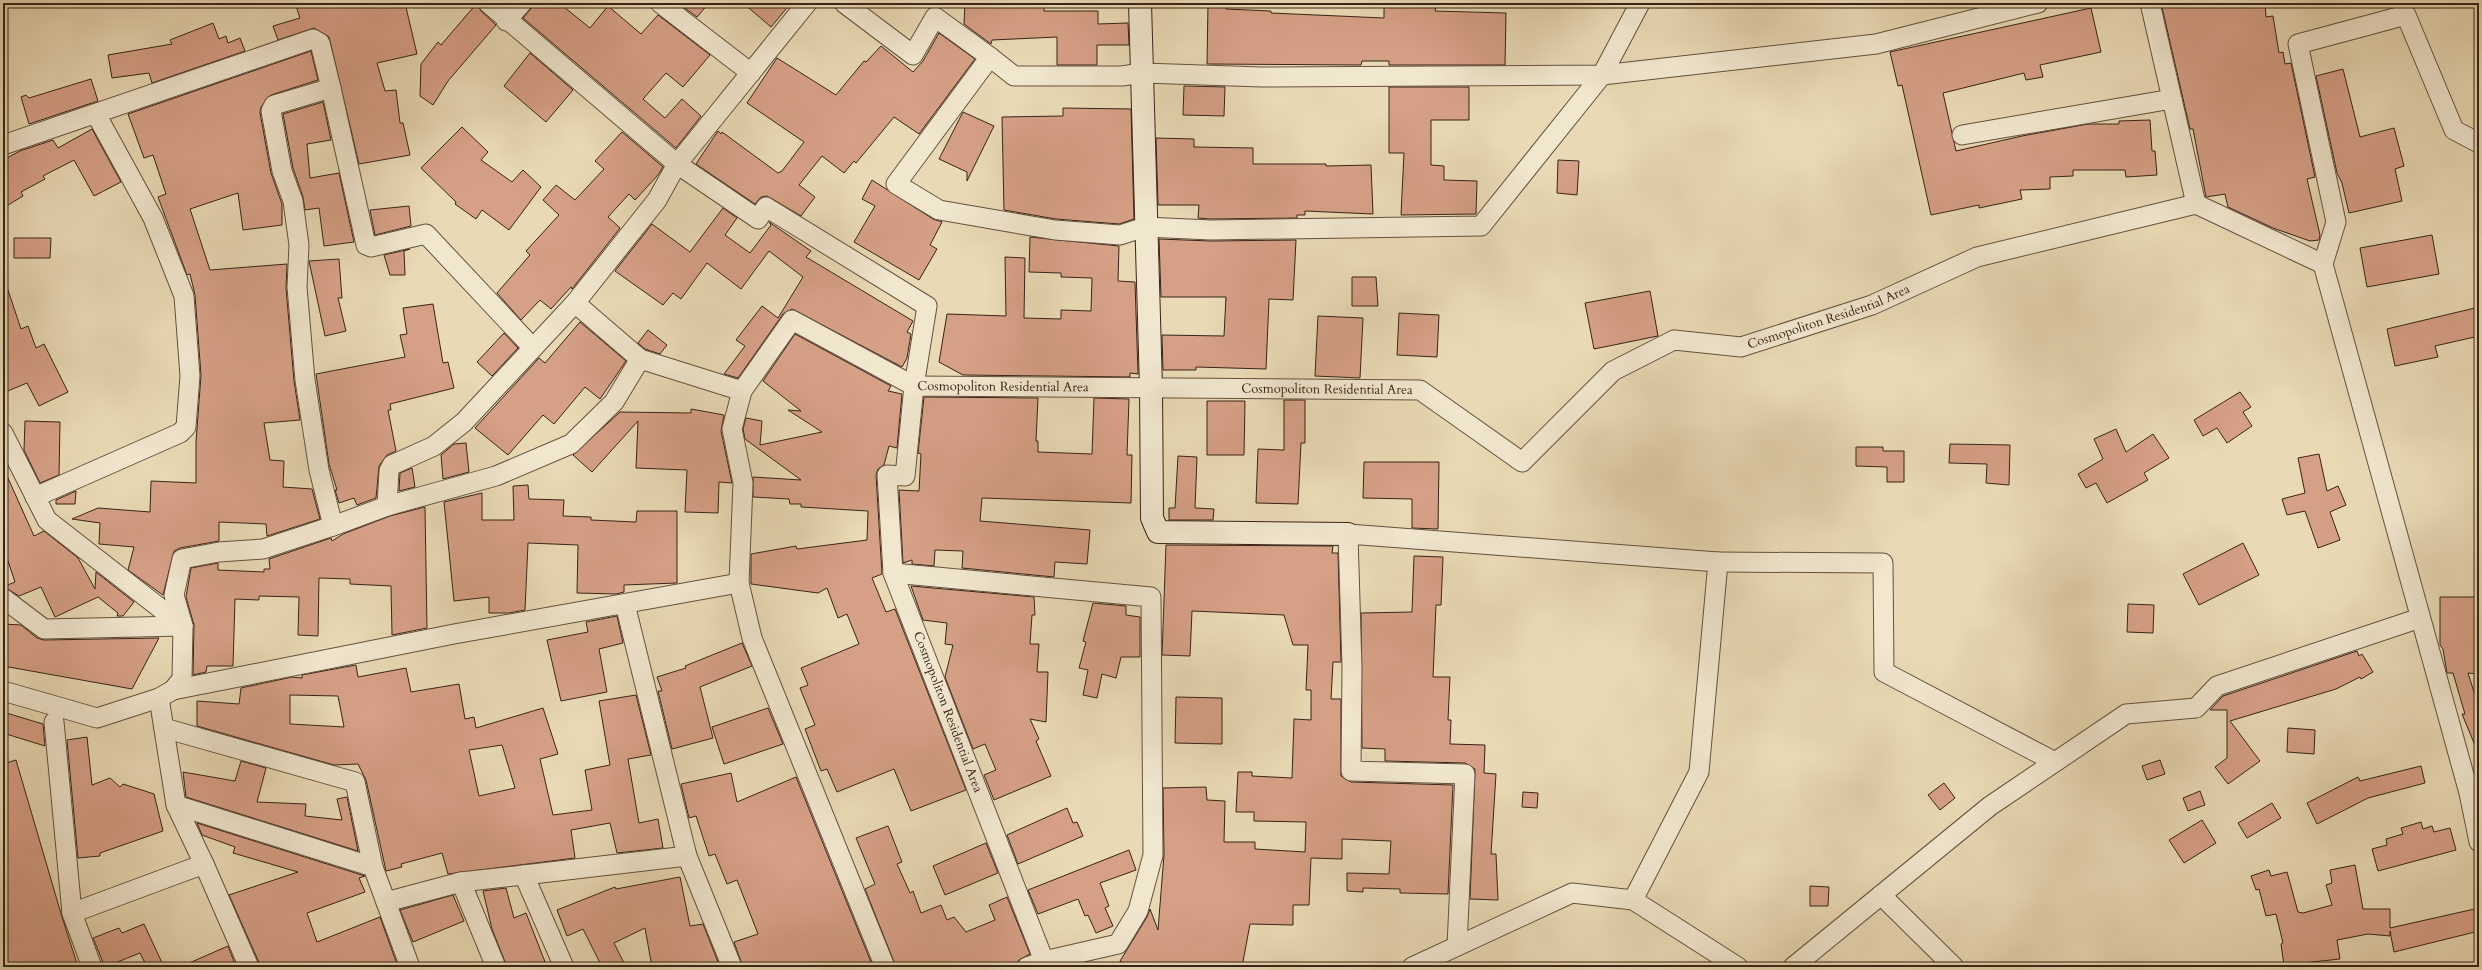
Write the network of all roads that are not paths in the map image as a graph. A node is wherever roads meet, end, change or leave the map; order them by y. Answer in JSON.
{"nodes":[{"id":1,"x":488,"y":3,"type":"edge"},
{"id":2,"x":522,"y":3,"type":"edge"},
{"id":3,"x":660,"y":3,"type":"edge"},
{"id":4,"x":807,"y":3,"type":"edge"},
{"id":5,"x":844,"y":3,"type":"edge"},
{"id":6,"x":1140,"y":3,"type":"edge"},
{"id":7,"x":1640,"y":3,"type":"edge"},
{"id":8,"x":2038,"y":3,"type":"edge"},
{"id":9,"x":2150,"y":3,"type":"edge"},
{"id":10,"x":506,"y":20,"type":"junction"},
{"id":11,"x":990,"y":57,"type":"junction"},
{"id":12,"x":751,"y":73,"type":"junction"},
{"id":13,"x":1142,"y":73,"type":"junction"},
{"id":14,"x":1602,"y":76,"type":"junction"},
{"id":15,"x":331,"y":88,"type":"junction"},
{"id":16,"x":2172,"y":100,"type":"junction"},
{"id":17,"x":96,"y":114,"type":"junction"},
{"id":18,"x":1962,"y":135,"type":"dead end"},
{"id":19,"x":2479,"y":143,"type":"edge"},
{"id":20,"x":3,"y":145,"type":"edge"},
{"id":21,"x":677,"y":164,"type":"junction"},
{"id":22,"x":2196,"y":204,"type":"junction"},
{"id":23,"x":1146,"y":227,"type":"junction"},
{"id":24,"x":2323,"y":264,"type":"junction"},
{"id":25,"x":575,"y":303,"type":"junction"},
{"id":26,"x":534,"y":348,"type":"junction"},
{"id":27,"x":640,"y":359,"type":"junction"},
{"id":28,"x":914,"y":386,"type":"junction"},
{"id":29,"x":1151,"y":388,"type":"junction"},
{"id":30,"x":742,"y":391,"type":"junction"},
{"id":31,"x":3,"y":433,"type":"edge"},
{"id":32,"x":35,"y":496,"type":"junction"},
{"id":33,"x":387,"y":506,"type":"junction"},
{"id":34,"x":333,"y":526,"type":"junction"},
{"id":35,"x":1348,"y":534,"type":"junction"},
{"id":36,"x":1718,"y":562,"type":"junction"},
{"id":37,"x":894,"y":573,"type":"junction"},
{"id":38,"x":739,"y":583,"type":"junction"},
{"id":39,"x":3,"y":598,"type":"edge"},
{"id":40,"x":625,"y":604,"type":"junction"},
{"id":41,"x":2420,"y":618,"type":"junction"},
{"id":42,"x":183,"y":626,"type":"junction"},
{"id":43,"x":3,"y":691,"type":"edge"},
{"id":44,"x":166,"y":694,"type":"junction"},
{"id":45,"x":54,"y":722,"type":"dead end"},
{"id":46,"x":164,"y":728,"type":"junction"},
{"id":47,"x":2055,"y":762,"type":"junction"},
{"id":48,"x":176,"y":805,"type":"junction"},
{"id":49,"x":2479,"y":842,"type":"edge"},
{"id":50,"x":687,"y":856,"type":"junction"},
{"id":51,"x":204,"y":864,"type":"junction"},
{"id":52,"x":373,"y":867,"type":"junction"},
{"id":53,"x":524,"y":875,"type":"junction"},
{"id":54,"x":461,"y":882,"type":"junction"},
{"id":55,"x":1881,"y":895,"type":"junction"},
{"id":56,"x":1633,"y":900,"type":"junction"},
{"id":57,"x":386,"y":902,"type":"junction"},
{"id":58,"x":72,"y":913,"type":"junction"},
{"id":59,"x":1457,"y":946,"type":"junction"},
{"id":60,"x":1042,"y":964,"type":"edge"},
{"id":61,"x":92,"y":967,"type":"edge"},
{"id":62,"x":248,"y":967,"type":"edge"},
{"id":63,"x":410,"y":967,"type":"edge"},
{"id":64,"x":496,"y":967,"type":"edge"},
{"id":65,"x":564,"y":967,"type":"edge"},
{"id":66,"x":732,"y":967,"type":"edge"},
{"id":67,"x":886,"y":967,"type":"edge"},
{"id":68,"x":1027,"y":967,"type":"edge"},
{"id":69,"x":1412,"y":967,"type":"edge"},
{"id":70,"x":1738,"y":967,"type":"edge"},
{"id":71,"x":1793,"y":967,"type":"edge"},
{"id":72,"x":1954,"y":967,"type":"edge"}],
"edges":[{"from":1,"to":10,"type":"street"},
{"from":2,"to":10,"type":"street"},
{"from":3,"to":12,"type":"street"},
{"from":4,"to":12,"type":"street"},
{"from":5,"to":11,"type":"street"},
{"from":6,"to":13,"type":"street"},
{"from":7,"to":14,"type":"street"},
{"from":8,"to":14,"type":"street"},
{"from":9,"to":16,"type":"street"},
{"from":10,"to":21,"type":"street"},
{"from":11,"to":13,"type":"street"},
{"from":11,"to":23,"type":"street"},
{"from":12,"to":21,"type":"street"},
{"from":13,"to":14,"type":"street"},
{"from":13,"to":23,"type":"street"},
{"from":14,"to":23,"type":"street"},
{"from":15,"to":17,"type":"street"},
{"from":15,"to":26,"type":"street"},
{"from":15,"to":34,"type":"street"},
{"from":16,"to":18,"type":"street"},
{"from":16,"to":22,"type":"street"},
{"from":17,"to":20,"type":"street"},
{"from":17,"to":32,"type":"street"},
{"from":19,"to":24,"type":"street"},
{"from":21,"to":25,"type":"street"},
{"from":21,"to":28,"type":"street"},
{"from":22,"to":24,"type":"street"},
{"from":22,"to":29,"type":"street","name":"Cosmopoliton Residential Area"},
{"from":23,"to":29,"type":"street"},
{"from":24,"to":41,"type":"street"},
{"from":25,"to":26,"type":"street"},
{"from":25,"to":27,"type":"street"},
{"from":26,"to":33,"type":"street"},
{"from":27,"to":30,"type":"street"},
{"from":27,"to":33,"type":"street"},
{"from":28,"to":29,"type":"street","name":"Cosmopoliton Residential Area"},
{"from":28,"to":30,"type":"street"},
{"from":28,"to":37,"type":"street","name":"Cosmopoliton Residential Area"},
{"from":29,"to":35,"type":"street"},
{"from":30,"to":38,"type":"street"},
{"from":31,"to":32,"type":"street"},
{"from":32,"to":42,"type":"street"},
{"from":33,"to":34,"type":"street"},
{"from":34,"to":42,"type":"street"},
{"from":35,"to":36,"type":"street"},
{"from":35,"to":59,"type":"street"},
{"from":36,"to":47,"type":"street"},
{"from":36,"to":56,"type":"street"},
{"from":37,"to":60,"type":"street","name":"Cosmopoliton Residential Area"},
{"from":37,"to":60,"type":"street"},
{"from":38,"to":40,"type":"street"},
{"from":38,"to":67,"type":"street"},
{"from":39,"to":42,"type":"street"},
{"from":40,"to":44,"type":"street"},
{"from":40,"to":50,"type":"street"},
{"from":41,"to":47,"type":"street"},
{"from":41,"to":49,"type":"street"},
{"from":42,"to":44,"type":"street"},
{"from":43,"to":44,"type":"street"},
{"from":44,"to":46,"type":"street"},
{"from":45,"to":58,"type":"street"},
{"from":46,"to":48,"type":"street"},
{"from":46,"to":52,"type":"street"},
{"from":47,"to":55,"type":"street"},
{"from":48,"to":51,"type":"street"},
{"from":48,"to":52,"type":"street"},
{"from":50,"to":53,"type":"street"},
{"from":50,"to":66,"type":"street"},
{"from":51,"to":58,"type":"street"},
{"from":51,"to":62,"type":"street"},
{"from":52,"to":57,"type":"street"},
{"from":53,"to":54,"type":"street"},
{"from":53,"to":65,"type":"street"},
{"from":54,"to":57,"type":"street"},
{"from":54,"to":64,"type":"street"},
{"from":55,"to":71,"type":"street"},
{"from":55,"to":72,"type":"street"},
{"from":56,"to":59,"type":"street"},
{"from":56,"to":70,"type":"street"},
{"from":57,"to":63,"type":"street"},
{"from":58,"to":61,"type":"street"},
{"from":59,"to":69,"type":"street"},
{"from":60,"to":68,"type":"street"}]}
